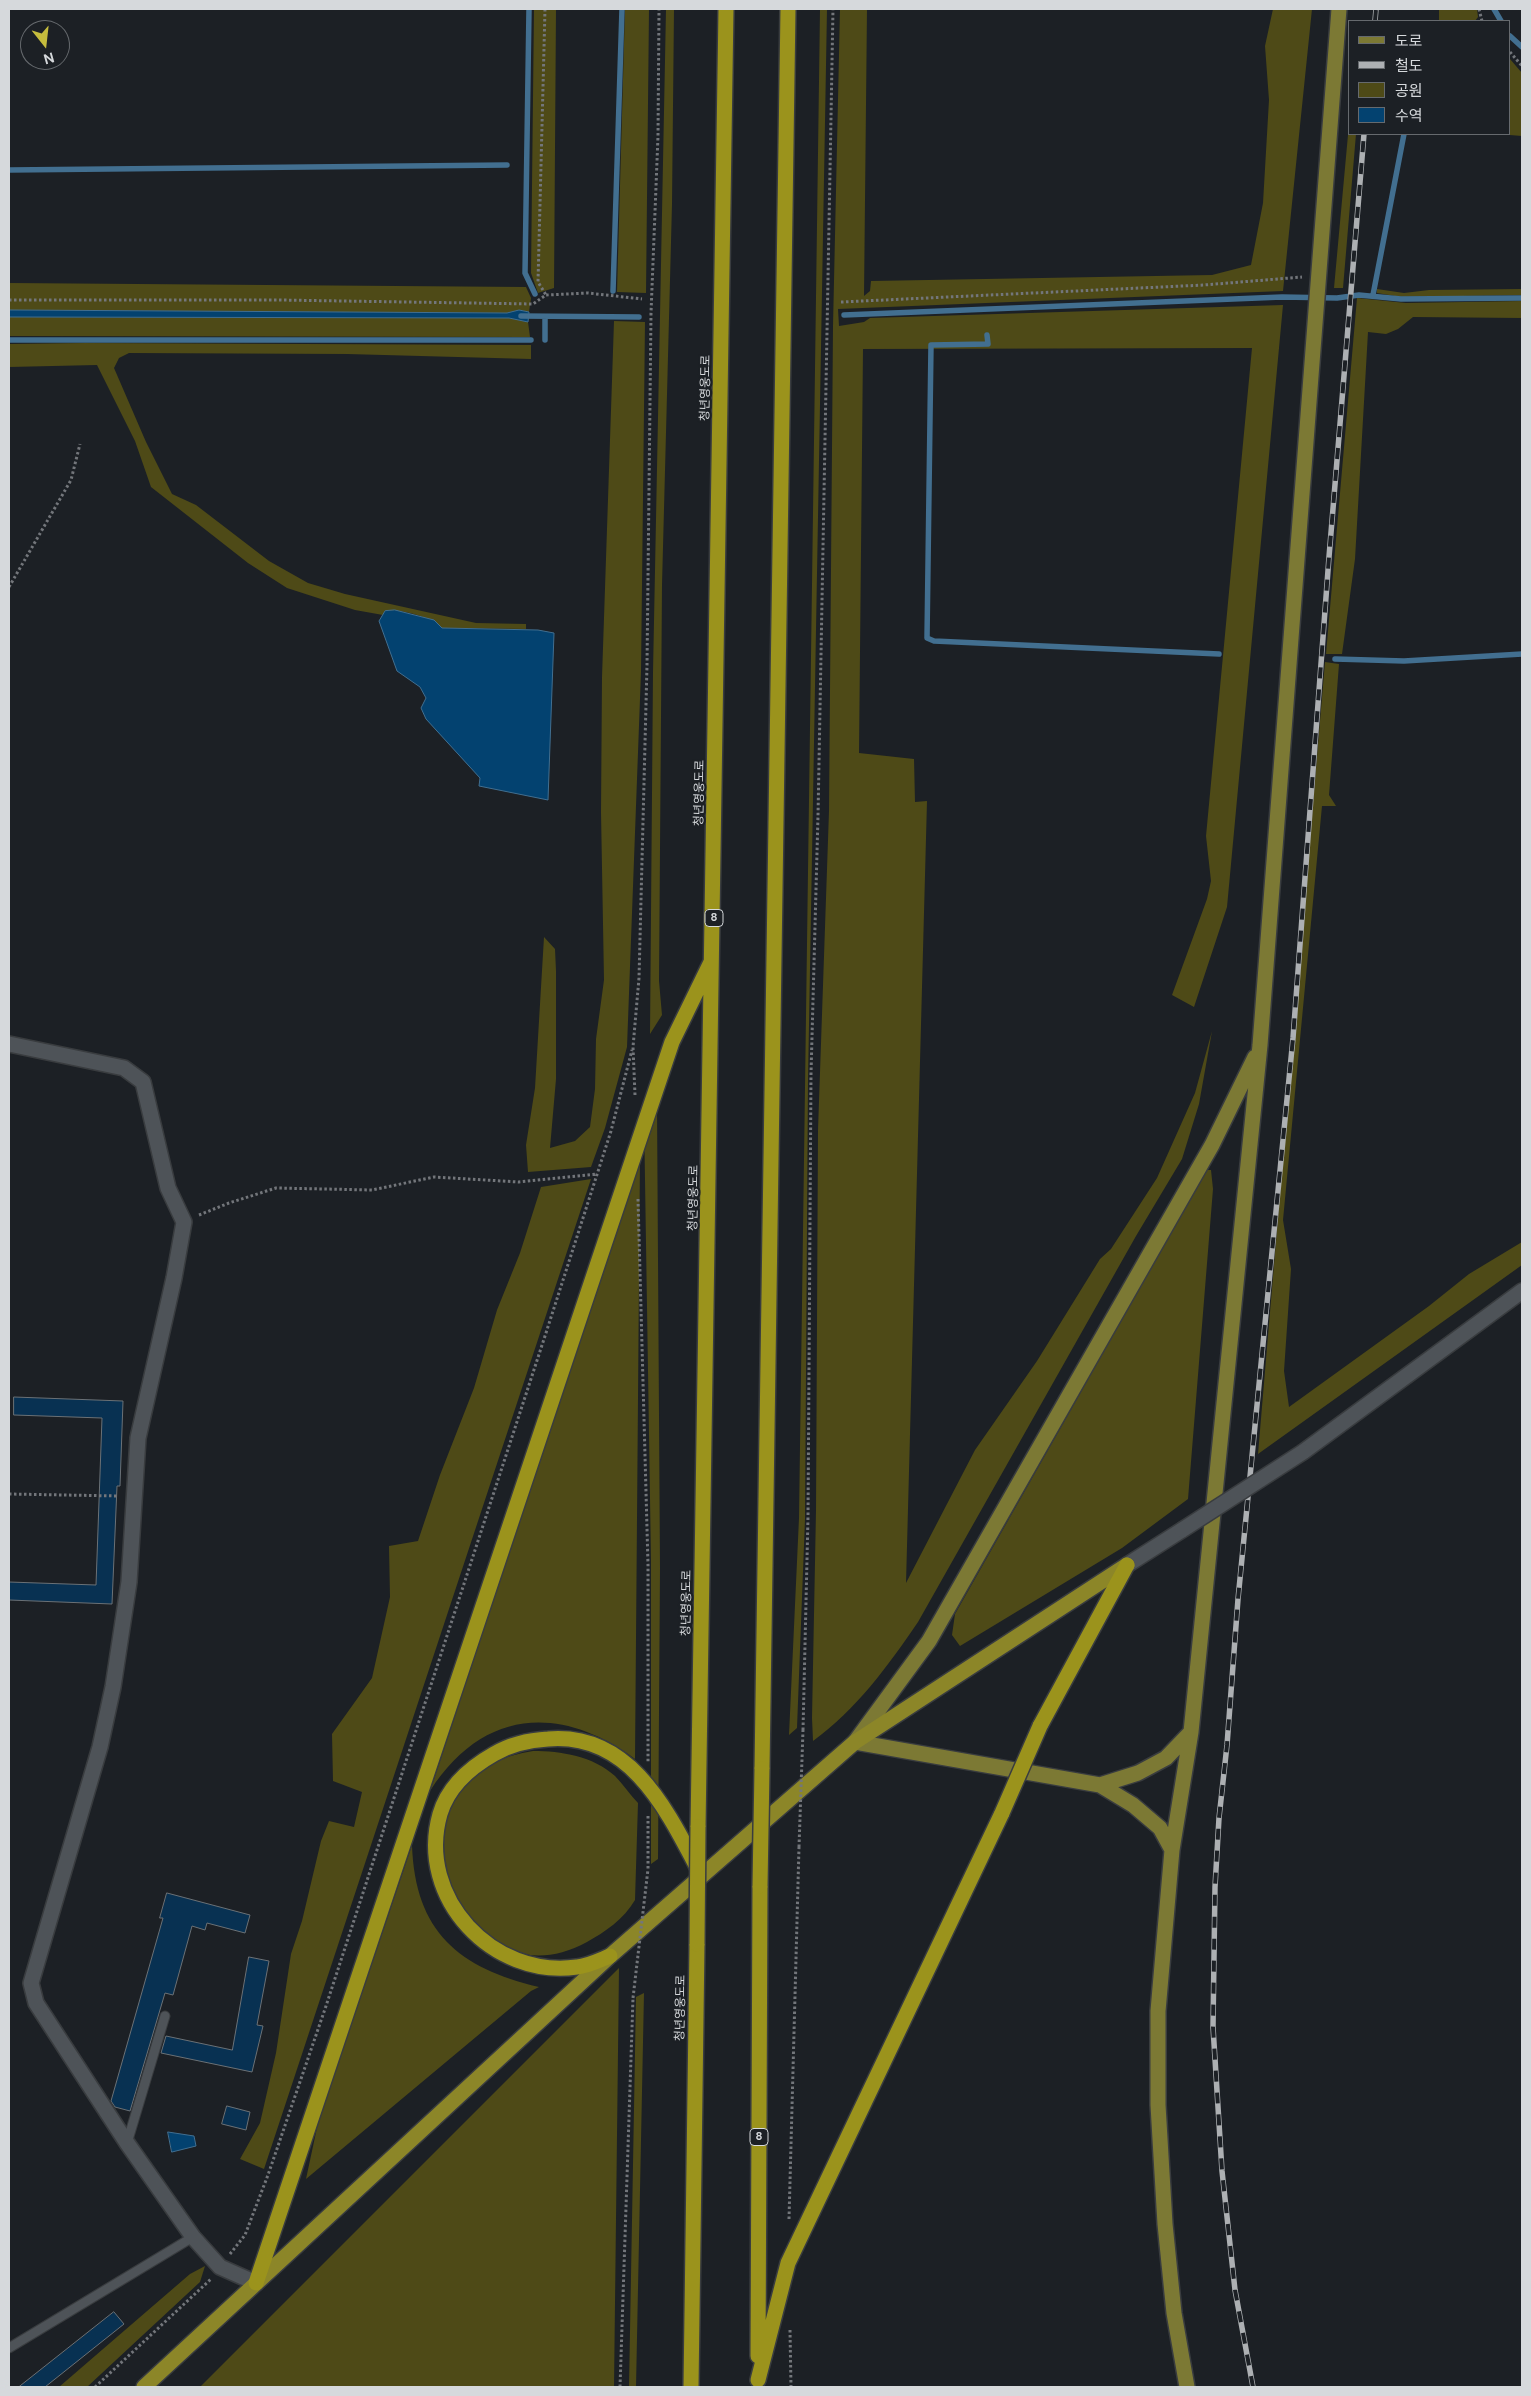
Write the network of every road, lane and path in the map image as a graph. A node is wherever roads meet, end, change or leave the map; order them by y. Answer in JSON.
{"nodes":[{"id":1,"x":545,"y":9,"type":"edge"},
{"id":2,"x":659,"y":9,"type":"edge"},
{"id":3,"x":726,"y":9,"type":"edge"},
{"id":4,"x":788,"y":9,"type":"edge"},
{"id":5,"x":833,"y":9,"type":"edge"},
{"id":6,"x":1339,"y":9,"type":"edge"},
{"id":7,"x":1511,"y":53,"type":"edge"},
{"id":8,"x":1522,"y":66,"type":"edge"},
{"id":9,"x":1317,"y":282,"type":"junction"},
{"id":10,"x":546,"y":295,"type":"junction"},
{"id":11,"x":642,"y":299,"type":"dead end"},
{"id":12,"x":9,"y":300,"type":"edge"},
{"id":13,"x":842,"y":302,"type":"dead end"},
{"id":14,"x":80,"y":444,"type":"dead end"},
{"id":15,"x":9,"y":587,"type":"edge"},
{"id":16,"x":713,"y":958,"type":"junction"},
{"id":17,"x":9,"y":1044,"type":"edge"},
{"id":18,"x":1260,"y":1046,"type":"junction"},
{"id":19,"x":633,"y":1047,"type":"junction"},
{"id":20,"x":635,"y":1096,"type":"dead end"},
{"id":21,"x":597,"y":1174,"type":"junction"},
{"id":22,"x":638,"y":1196,"type":"dead end"},
{"id":23,"x":184,"y":1222,"type":"junction"},
{"id":24,"x":1522,"y":1291,"type":"edge"},
{"id":25,"x":9,"y":1494,"type":"edge"},
{"id":26,"x":134,"y":1497,"type":"junction"},
{"id":27,"x":1127,"y":1565,"type":"junction"},
{"id":28,"x":1191,"y":1732,"type":"junction"},
{"id":29,"x":855,"y":1742,"type":"junction"},
{"id":30,"x":648,"y":1784,"type":"junction"},
{"id":31,"x":1100,"y":1785,"type":"junction"},
{"id":32,"x":648,"y":1813,"type":"dead end"},
{"id":33,"x":1172,"y":1850,"type":"junction"},
{"id":34,"x":698,"y":1869,"type":"junction"},
{"id":35,"x":610,"y":1956,"type":"junction"},
{"id":36,"x":165,"y":2016,"type":"dead end"},
{"id":37,"x":127,"y":2143,"type":"junction"},
{"id":38,"x":789,"y":2221,"type":"dead end"},
{"id":39,"x":193,"y":2237,"type":"junction"},
{"id":40,"x":220,"y":2267,"type":"junction"},
{"id":41,"x":256,"y":2283,"type":"junction"},
{"id":42,"x":789,"y":2320,"type":"dead end"},
{"id":43,"x":9,"y":2348,"type":"edge"},
{"id":44,"x":758,"y":2384,"type":"edge"},
{"id":45,"x":95,"y":2387,"type":"edge"},
{"id":46,"x":144,"y":2387,"type":"edge"},
{"id":47,"x":620,"y":2387,"type":"edge"},
{"id":48,"x":691,"y":2387,"type":"edge"},
{"id":49,"x":791,"y":2387,"type":"edge"},
{"id":50,"x":1187,"y":2387,"type":"edge"}],
"edges":[{"from":1,"to":10,"type":"path"},
{"from":2,"to":19,"type":"path"},
{"from":3,"to":16,"type":"highway","name":"청년영웅도로","number":"8"},
{"from":4,"to":44,"type":"highway","number":"8","bridge":true},
{"from":5,"to":38,"type":"path","bridge":true},
{"from":6,"to":9,"type":"main road"},
{"from":7,"to":8,"type":"path"},
{"from":9,"to":13,"type":"path"},
{"from":9,"to":18,"type":"main road"},
{"from":10,"to":11,"type":"path"},
{"from":10,"to":12,"type":"path"},
{"from":14,"to":15,"type":"path"},
{"from":16,"to":34,"type":"highway","name":"청년영웅도로","number":"8","bridge":true},
{"from":16,"to":41,"type":"highway"},
{"from":17,"to":23,"type":"street"},
{"from":18,"to":28,"type":"main road"},
{"from":18,"to":29,"type":"main road"},
{"from":19,"to":20,"type":"path"},
{"from":19,"to":21,"type":"path"},
{"from":21,"to":23,"type":"path"},
{"from":21,"to":40,"type":"path"},
{"from":22,"to":30,"type":"path"},
{"from":23,"to":26,"type":"street"},
{"from":24,"to":27,"type":"street","bridge":true},
{"from":25,"to":26,"type":"path"},
{"from":26,"to":37,"type":"street"},
{"from":27,"to":29,"type":"highway"},
{"from":27,"to":44,"type":"highway","bridge":true},
{"from":28,"to":31,"type":"main road"},
{"from":28,"to":33,"type":"main road"},
{"from":29,"to":31,"type":"main road"},
{"from":29,"to":35,"type":"highway"},
{"from":30,"to":34,"type":"highway"},
{"from":30,"to":35,"type":"highway"},
{"from":31,"to":33,"type":"main road"},
{"from":32,"to":47,"type":"path","bridge":true},
{"from":33,"to":50,"type":"main road"},
{"from":34,"to":48,"type":"highway","name":"청년영웅도로","number":"8","bridge":true},
{"from":35,"to":41,"type":"highway"},
{"from":36,"to":37,"type":"lane"},
{"from":37,"to":39,"type":"street"},
{"from":39,"to":40,"type":"street"},
{"from":39,"to":43,"type":"lane"},
{"from":40,"to":41,"type":"street"},
{"from":40,"to":45,"type":"path"},
{"from":41,"to":46,"type":"highway"},
{"from":42,"to":49,"type":"path"}]}
